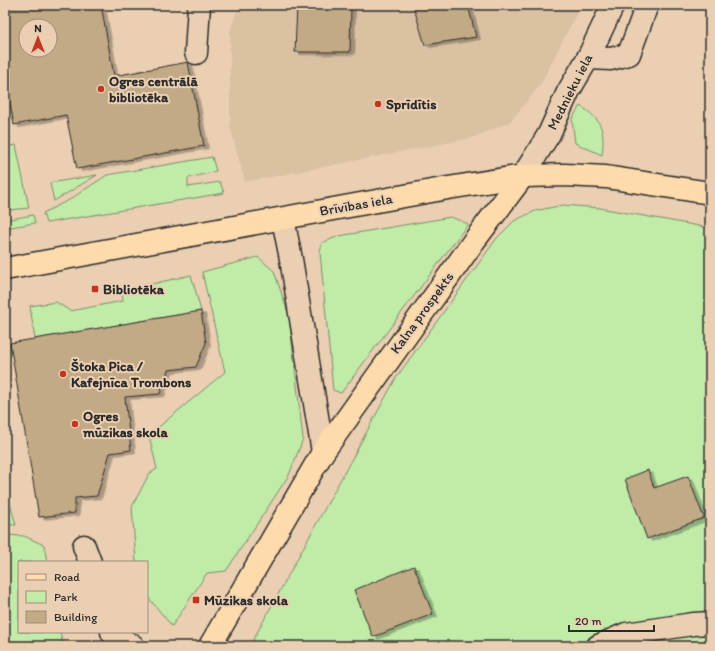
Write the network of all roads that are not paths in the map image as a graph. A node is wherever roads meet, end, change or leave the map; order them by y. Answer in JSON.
{"nodes":[{"id":1,"x":199,"y":5,"type":"edge"},
{"id":2,"x":613,"y":5,"type":"edge"},
{"id":3,"x":648,"y":5,"type":"edge"},
{"id":4,"x":196,"y":53,"type":"dead end"},
{"id":5,"x":588,"y":58,"type":"junction"},
{"id":6,"x":524,"y":176,"type":"junction"},
{"id":7,"x":710,"y":193,"type":"edge"},
{"id":8,"x":283,"y":219,"type":"junction"},
{"id":9,"x":5,"y":269,"type":"edge"},
{"id":10,"x":323,"y":452,"type":"junction"},
{"id":11,"x":710,"y":623,"type":"edge"},
{"id":12,"x":112,"y":633,"type":"edge"},
{"id":13,"x":133,"y":646,"type":"edge"},
{"id":14,"x":210,"y":646,"type":"edge"},
{"id":15,"x":598,"y":646,"type":"edge"}],
"edges":[{"from":1,"to":4,"type":"street"},
{"from":2,"to":5,"type":"street","name":"Mednieku iela"},
{"from":3,"to":5,"type":"street"},
{"from":5,"to":6,"type":"street","name":"Mednieku iela"},
{"from":6,"to":7,"type":"main road","name":"Brīvības iela"},
{"from":6,"to":8,"type":"main road","name":"Brīvības iela"},
{"from":6,"to":10,"type":"main road","name":"Kalna prospekts"},
{"from":8,"to":9,"type":"main road","name":"Brīvības iela"},
{"from":8,"to":10,"type":"street"},
{"from":10,"to":14,"type":"main road","name":"Kalna prospekts"},
{"from":11,"to":15,"type":"street"},
{"from":12,"to":13,"type":"street"}]}
